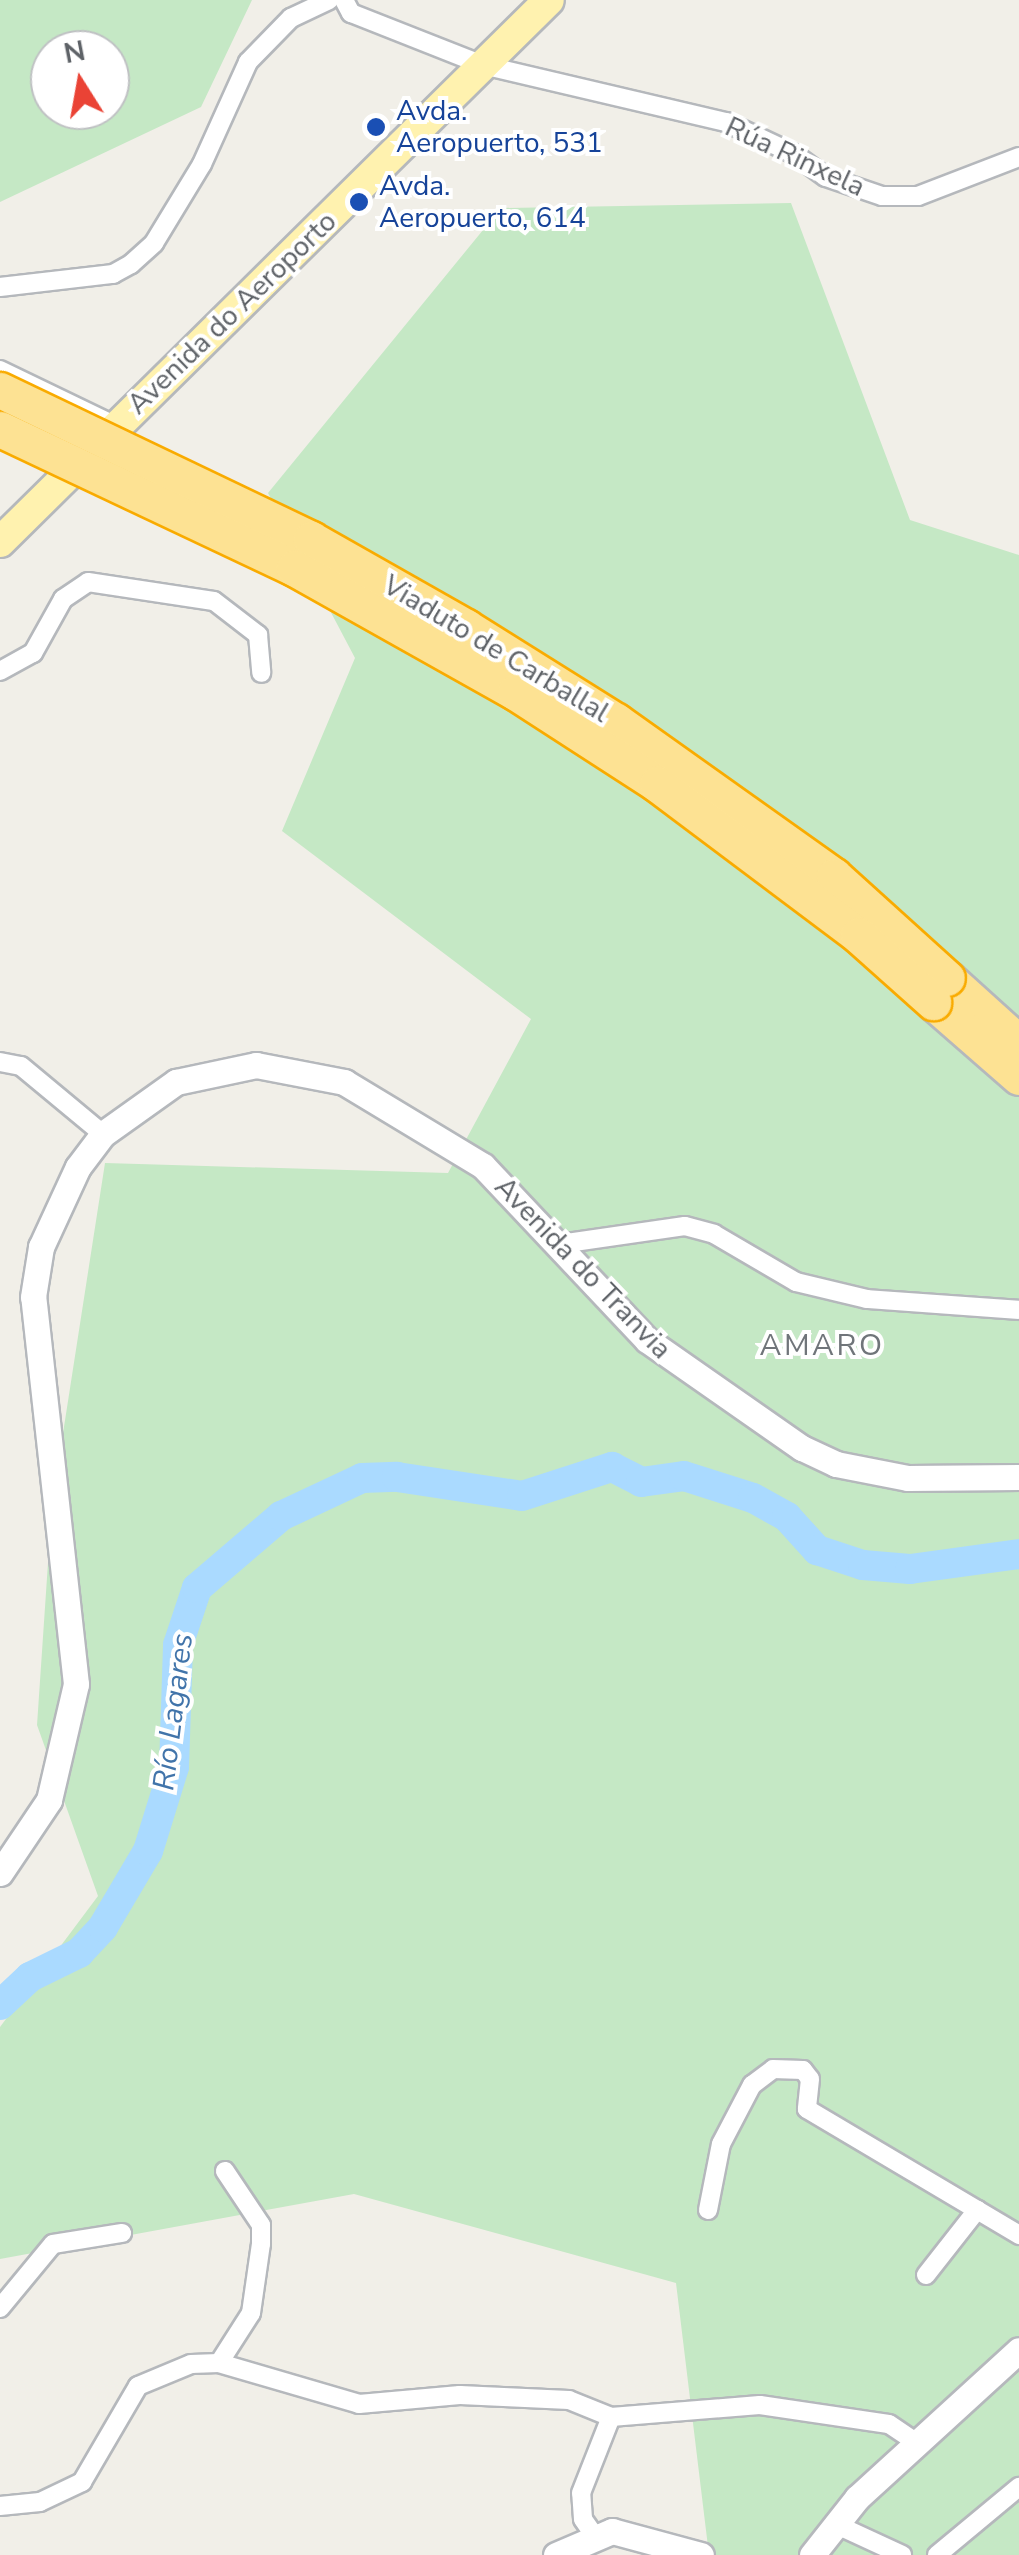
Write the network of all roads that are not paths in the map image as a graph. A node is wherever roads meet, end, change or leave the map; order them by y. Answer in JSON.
{"nodes":[{"id":1,"x":549,"y":0,"type":"edge"},
{"id":2,"x":340,"y":1,"type":"edge"},
{"id":3,"x":483,"y":66,"type":"junction"},
{"id":4,"x":1019,"y":157,"type":"edge"},
{"id":5,"x":0,"y":288,"type":"edge"},
{"id":6,"x":0,"y":370,"type":"edge"},
{"id":7,"x":0,"y":390,"type":"edge"},
{"id":8,"x":116,"y":426,"type":"junction"},
{"id":9,"x":0,"y":429,"type":"edge"},
{"id":10,"x":0,"y":542,"type":"edge"},
{"id":11,"x":0,"y":670,"type":"edge"},
{"id":12,"x":262,"y":673,"type":"dead end"},
{"id":13,"x":940,"y":990,"type":"junction"},
{"id":14,"x":1019,"y":1043,"type":"edge"},
{"id":15,"x":0,"y":1062,"type":"edge"},
{"id":16,"x":1019,"y":1077,"type":"edge"},
{"id":17,"x":103,"y":1134,"type":"junction"},
{"id":18,"x":560,"y":1244,"type":"junction"},
{"id":19,"x":1019,"y":1310,"type":"edge"},
{"id":20,"x":1019,"y":1477,"type":"edge"},
{"id":21,"x":0,"y":1874,"type":"edge"},
{"id":22,"x":225,"y":2170,"type":"dead end"},
{"id":23,"x":708,"y":2210,"type":"dead end"},
{"id":24,"x":977,"y":2210,"type":"junction"},
{"id":25,"x":122,"y":2233,"type":"dead end"},
{"id":26,"x":1019,"y":2234,"type":"edge"},
{"id":27,"x":926,"y":2275,"type":"dead end"},
{"id":28,"x":0,"y":2308,"type":"edge"},
{"id":29,"x":1019,"y":2350,"type":"edge"},
{"id":30,"x":218,"y":2363,"type":"junction"},
{"id":31,"x":611,"y":2417,"type":"junction"},
{"id":32,"x":916,"y":2442,"type":"junction"},
{"id":33,"x":1019,"y":2487,"type":"edge"},
{"id":34,"x":0,"y":2506,"type":"edge"},
{"id":35,"x":835,"y":2524,"type":"junction"},
{"id":36,"x":594,"y":2534,"type":"junction"},
{"id":37,"x":556,"y":2555,"type":"edge"},
{"id":38,"x":701,"y":2555,"type":"edge"},
{"id":39,"x":812,"y":2555,"type":"edge"},
{"id":40,"x":902,"y":2555,"type":"edge"},
{"id":41,"x":937,"y":2555,"type":"edge"}],
"edges":[{"from":1,"to":3,"type":"main road","name":"Avenida do Aeroporto"},
{"from":2,"to":3,"type":"street","name":"Rúa Rinxela"},
{"from":2,"to":5,"type":"street"},
{"from":3,"to":4,"type":"street","name":"Rúa Rinxela"},
{"from":3,"to":8,"type":"main road","name":"Avenida do Aeroporto"},
{"from":6,"to":8,"type":"street"},
{"from":7,"to":13,"type":"highway","name":"Viaduto de Carballal","bridge":true},
{"from":8,"to":10,"type":"main road","name":"Avenida do Aeroporto"},
{"from":9,"to":13,"type":"highway","name":"Viaduto de Carballal","bridge":true},
{"from":11,"to":12,"type":"street"},
{"from":13,"to":14,"type":"highway"},
{"from":13,"to":16,"type":"highway"},
{"from":15,"to":17,"type":"street"},
{"from":17,"to":18,"type":"main road","name":"Avenida do Tranvia"},
{"from":17,"to":21,"type":"main road","name":"Avenida do Tranvia"},
{"from":18,"to":19,"type":"street"},
{"from":18,"to":20,"type":"main road","name":"Avenida do Tranvia"},
{"from":22,"to":30,"type":"street"},
{"from":23,"to":24,"type":"street"},
{"from":24,"to":26,"type":"street"},
{"from":24,"to":27,"type":"street"},
{"from":25,"to":28,"type":"street"},
{"from":29,"to":32,"type":"main road"},
{"from":30,"to":31,"type":"street"},
{"from":30,"to":34,"type":"street"},
{"from":31,"to":32,"type":"street"},
{"from":31,"to":36,"type":"street"},
{"from":32,"to":35,"type":"main road"},
{"from":33,"to":41,"type":"street"},
{"from":35,"to":39,"type":"main road"},
{"from":35,"to":40,"type":"street"},
{"from":36,"to":37,"type":"main road"},
{"from":36,"to":38,"type":"main road"}]}
